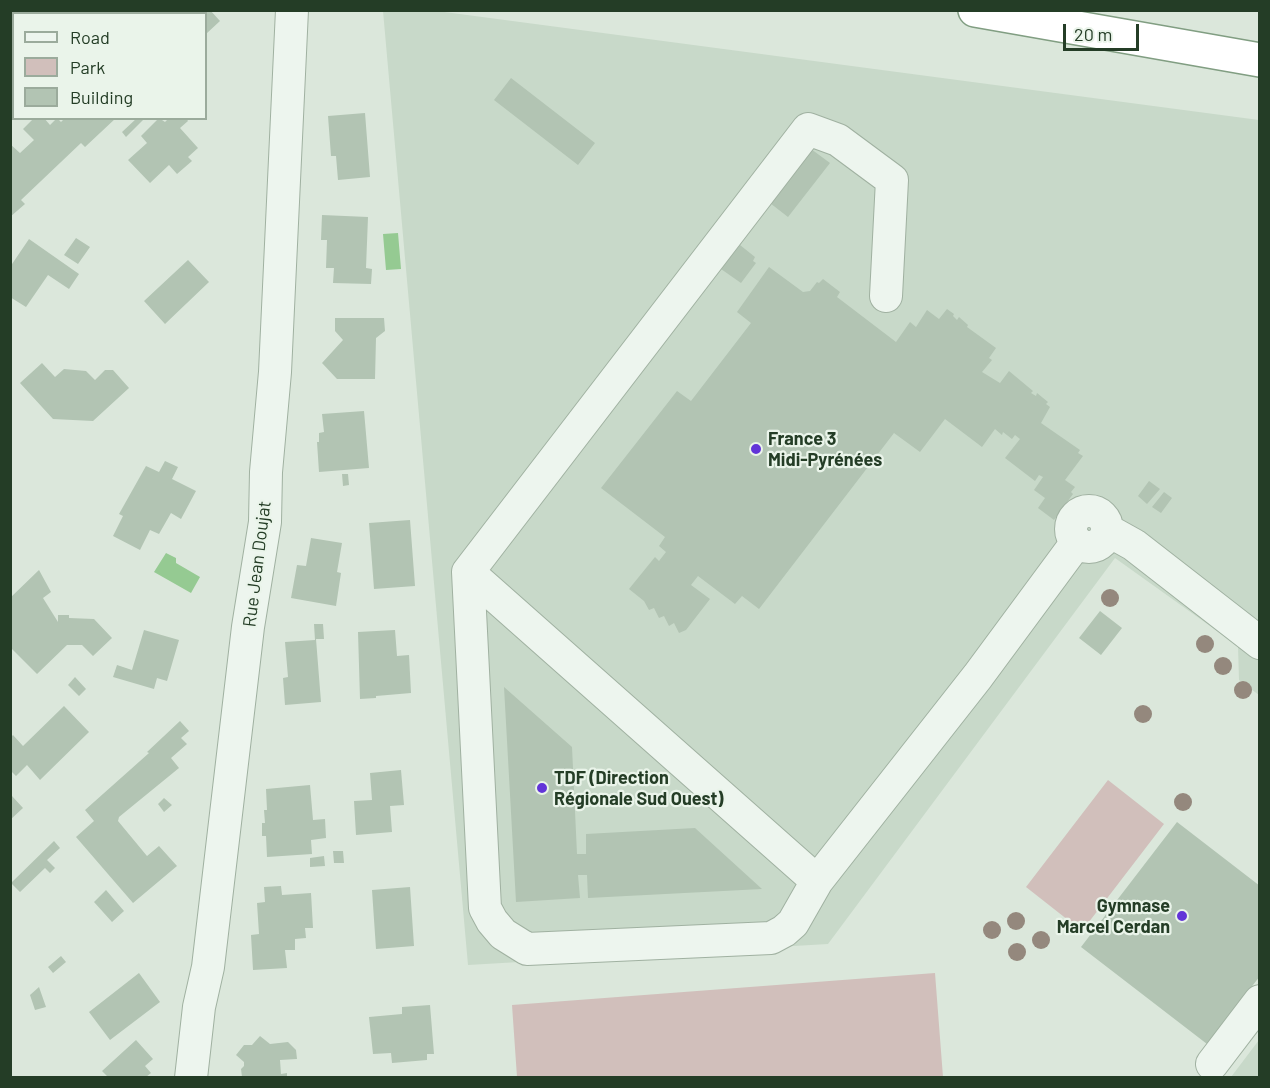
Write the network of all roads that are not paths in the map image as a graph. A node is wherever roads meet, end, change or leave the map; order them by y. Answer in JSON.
{"nodes":[{"id":1,"x":292,"y":10,"type":"edge"},
{"id":2,"x":975,"y":10,"type":"edge"},
{"id":3,"x":1260,"y":60,"type":"edge"},
{"id":4,"x":886,"y":296,"type":"dead end"},
{"id":5,"x":468,"y":572,"type":"junction"},
{"id":6,"x":1260,"y":643,"type":"edge"},
{"id":7,"x":817,"y":881,"type":"junction"},
{"id":8,"x":1260,"y":1001,"type":"edge"},
{"id":9,"x":1212,"y":1064,"type":"dead end"},
{"id":10,"x":191,"y":1077,"type":"edge"}],
"edges":[{"from":1,"to":10,"type":"street","name":"Rue Jean Doujat"},
{"from":2,"to":3,"type":"highway"},
{"from":4,"to":5,"type":"street"},
{"from":5,"to":7,"type":"street"},
{"from":5,"to":7,"type":"street"},
{"from":6,"to":7,"type":"street"},
{"from":8,"to":9,"type":"street"}]}
